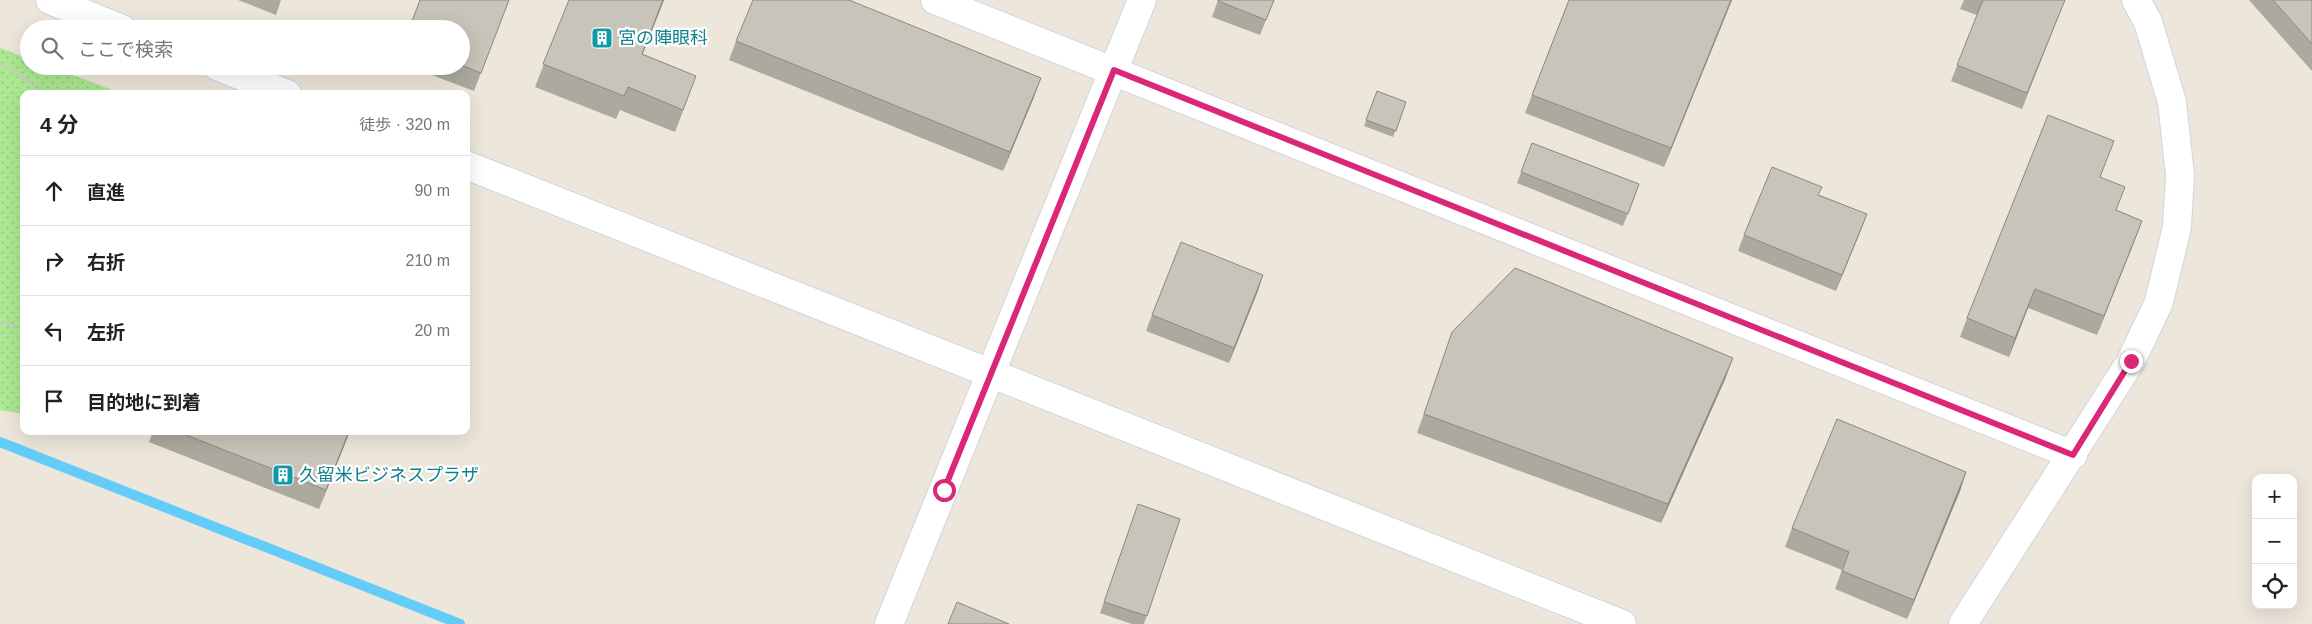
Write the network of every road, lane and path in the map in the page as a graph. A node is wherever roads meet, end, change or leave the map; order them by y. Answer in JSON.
{"nodes":[{"id":1,"x":50,"y":0,"type":"edge"},
{"id":2,"x":935,"y":0,"type":"edge"},
{"id":3,"x":1142,"y":0,"type":"edge"},
{"id":4,"x":2136,"y":0,"type":"edge"},
{"id":5,"x":100,"y":20,"type":"edge"},
{"id":6,"x":0,"y":64,"type":"edge"},
{"id":7,"x":1114,"y":70,"type":"junction"},
{"id":8,"x":240,"y":75,"type":"edge"},
{"id":9,"x":40,"y":90,"type":"edge"},
{"id":10,"x":277,"y":90,"type":"edge"},
{"id":11,"x":470,"y":167,"type":"edge"},
{"id":12,"x":0,"y":323,"type":"edge"},
{"id":13,"x":20,"y":327,"type":"edge"},
{"id":14,"x":992,"y":373,"type":"junction"},
{"id":15,"x":2073,"y":455,"type":"junction"},
{"id":16,"x":889,"y":624,"type":"edge"},
{"id":17,"x":1622,"y":624,"type":"edge"},
{"id":18,"x":1963,"y":624,"type":"edge"}],
"edges":[{"from":1,"to":5,"type":"street"},
{"from":2,"to":7,"type":"street"},
{"from":3,"to":7,"type":"street"},
{"from":4,"to":15,"type":"street"},
{"from":6,"to":9,"type":"path"},
{"from":7,"to":14,"type":"street"},
{"from":7,"to":15,"type":"street"},
{"from":8,"to":10,"type":"street"},
{"from":11,"to":14,"type":"street"},
{"from":12,"to":13,"type":"path"},
{"from":14,"to":16,"type":"street"},
{"from":14,"to":17,"type":"street"},
{"from":15,"to":18,"type":"street"}]}
